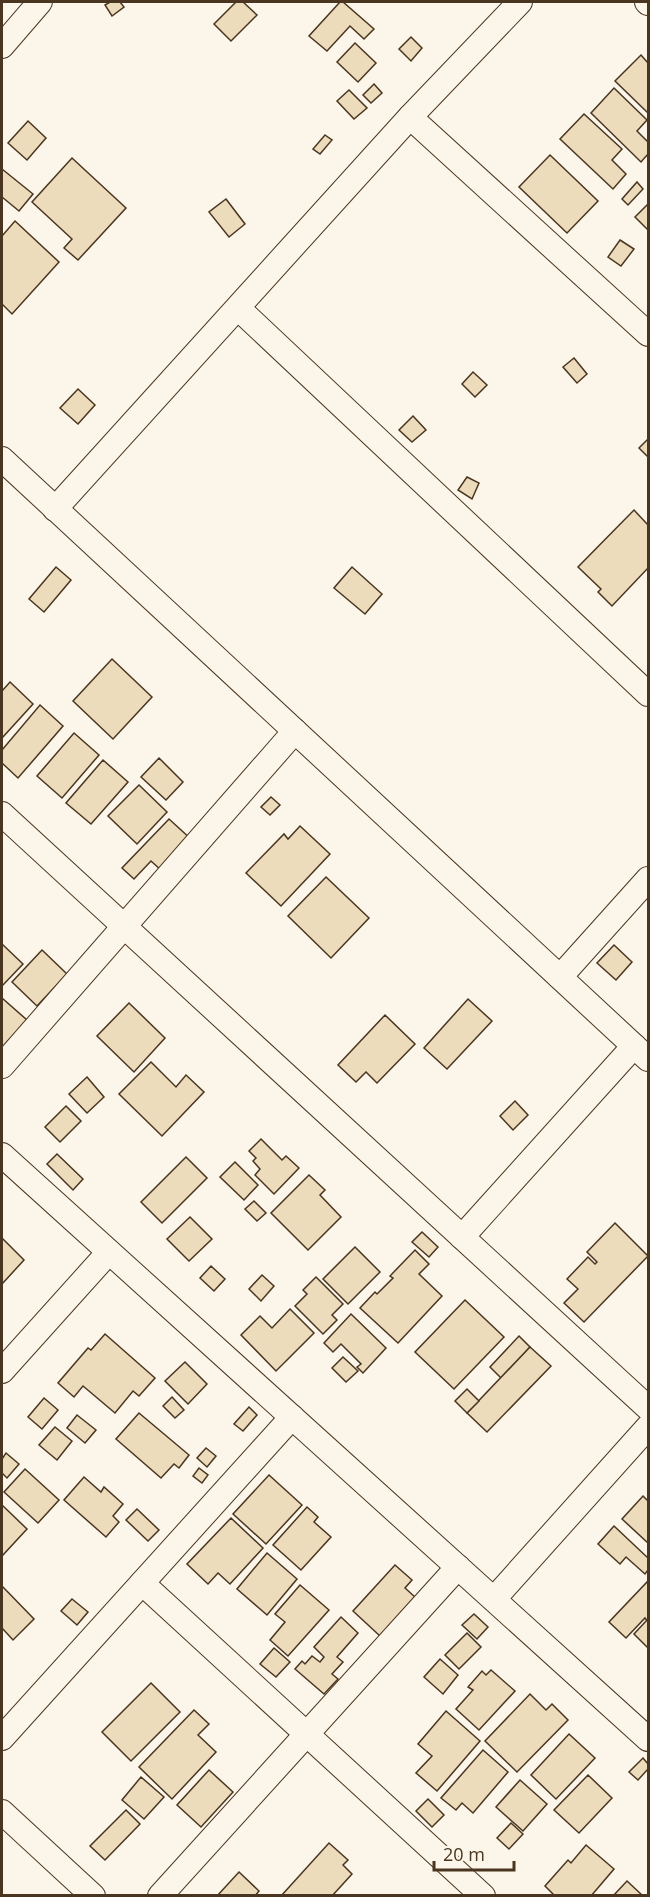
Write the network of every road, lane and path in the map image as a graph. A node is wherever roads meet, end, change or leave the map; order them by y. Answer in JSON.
{"nodes":[{"id":1,"x":40,"y":2,"type":"edge"},
{"id":2,"x":520,"y":2,"type":"edge"},
{"id":3,"x":2,"y":46,"type":"edge"},
{"id":4,"x":410,"y":117,"type":"junction"},
{"id":5,"x":238,"y":308,"type":"junction"},
{"id":6,"x":648,"y":334,"type":"edge"},
{"id":7,"x":2,"y":459,"type":"edge"},
{"id":8,"x":55,"y":509,"type":"junction"},
{"id":9,"x":648,"y":694,"type":"edge"},
{"id":10,"x":295,"y":731,"type":"junction"},
{"id":11,"x":2,"y":814,"type":"edge"},
{"id":12,"x":648,"y":879,"type":"edge"},
{"id":13,"x":124,"y":927,"type":"junction"},
{"id":14,"x":560,"y":976,"type":"junction"},
{"id":15,"x":641,"y":1052,"type":"edge"},
{"id":16,"x":2,"y":1066,"type":"edge"},
{"id":17,"x":2,"y":1155,"type":"edge"},
{"id":18,"x":462,"y":1237,"type":"junction"},
{"id":19,"x":109,"y":1252,"type":"junction"},
{"id":20,"x":2,"y":1371,"type":"edge"},
{"id":21,"x":648,"y":1408,"type":"edge"},
{"id":22,"x":292,"y":1417,"type":"junction"},
{"id":23,"x":648,"y":1427,"type":"edge"},
{"id":24,"x":458,"y":1567,"type":"junction"},
{"id":25,"x":142,"y":1583,"type":"junction"},
{"id":26,"x":494,"y":1599,"type":"junction"},
{"id":27,"x":307,"y":1734,"type":"junction"},
{"id":28,"x":2,"y":1738,"type":"edge"},
{"id":29,"x":648,"y":1739,"type":"edge"},
{"id":30,"x":2,"y":1812,"type":"edge"},
{"id":31,"x":93,"y":1896,"type":"edge"},
{"id":32,"x":160,"y":1896,"type":"edge"},
{"id":33,"x":483,"y":1896,"type":"edge"}],
"edges":[{"from":1,"to":3,"type":"street"},
{"from":2,"to":4,"type":"street"},
{"from":4,"to":5,"type":"street"},
{"from":4,"to":6,"type":"street"},
{"from":5,"to":8,"type":"street"},
{"from":5,"to":9,"type":"street"},
{"from":7,"to":8,"type":"street"},
{"from":8,"to":10,"type":"street"},
{"from":10,"to":13,"type":"street"},
{"from":10,"to":14,"type":"street"},
{"from":11,"to":13,"type":"street"},
{"from":12,"to":14,"type":"street"},
{"from":13,"to":16,"type":"street"},
{"from":13,"to":18,"type":"street"},
{"from":14,"to":15,"type":"street"},
{"from":15,"to":18,"type":"street"},
{"from":17,"to":19,"type":"street"},
{"from":18,"to":21,"type":"street"},
{"from":19,"to":20,"type":"street"},
{"from":19,"to":22,"type":"street"},
{"from":22,"to":24,"type":"street"},
{"from":22,"to":25,"type":"street"},
{"from":23,"to":26,"type":"street"},
{"from":24,"to":26,"type":"street"},
{"from":24,"to":27,"type":"street"},
{"from":25,"to":27,"type":"street"},
{"from":25,"to":28,"type":"street"},
{"from":26,"to":29,"type":"street"},
{"from":27,"to":32,"type":"street"},
{"from":27,"to":33,"type":"street"},
{"from":30,"to":31,"type":"street"}]}
